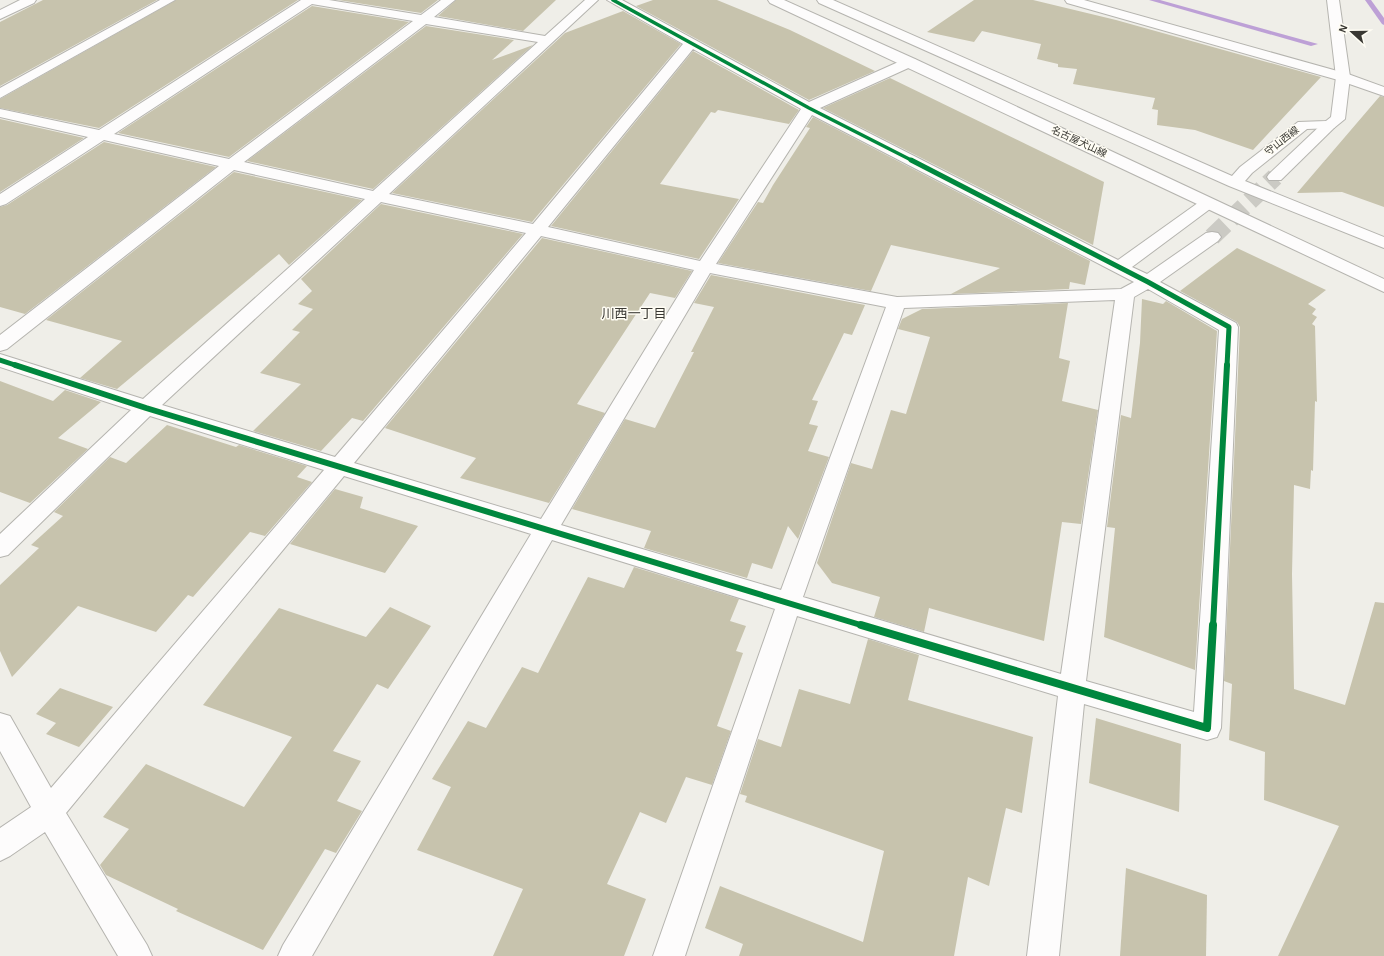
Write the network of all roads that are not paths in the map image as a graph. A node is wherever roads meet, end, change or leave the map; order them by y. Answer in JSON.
{"nodes":[{"id":1,"x":30,"y":0,"type":"edge"},
{"id":2,"x":169,"y":0,"type":"edge"},
{"id":3,"x":309,"y":0,"type":"edge"},
{"id":4,"x":449,"y":0,"type":"edge"},
{"id":5,"x":592,"y":0,"type":"edge"},
{"id":6,"x":613,"y":0,"type":"edge"},
{"id":7,"x":774,"y":0,"type":"edge"},
{"id":8,"x":823,"y":0,"type":"edge"},
{"id":9,"x":1071,"y":0,"type":"edge"},
{"id":10,"x":1333,"y":0,"type":"edge"},
{"id":11,"x":0,"y":15,"type":"edge"},
{"id":12,"x":423,"y":20,"type":"junction"},
{"id":13,"x":547,"y":40,"type":"junction"},
{"id":14,"x":690,"y":44,"type":"junction"},
{"id":15,"x":910,"y":62,"type":"junction"},
{"id":16,"x":1343,"y":77,"type":"junction"},
{"id":17,"x":1384,"y":92,"type":"edge"},
{"id":18,"x":0,"y":94,"type":"edge"},
{"id":19,"x":809,"y":108,"type":"junction"},
{"id":20,"x":0,"y":113,"type":"edge"},
{"id":21,"x":1329,"y":125,"type":"junction"},
{"id":22,"x":100,"y":136,"type":"junction"},
{"id":23,"x":232,"y":164,"type":"junction"},
{"id":24,"x":1275,"y":177,"type":"tunnel mouth"},
{"id":25,"x":1235,"y":183,"type":"junction"},
{"id":26,"x":378,"y":197,"type":"junction"},
{"id":27,"x":0,"y":201,"type":"edge"},
{"id":28,"x":1208,"y":203,"type":"junction"},
{"id":29,"x":538,"y":230,"type":"junction"},
{"id":30,"x":1212,"y":237,"type":"tunnel mouth"},
{"id":31,"x":1384,"y":243,"type":"edge"},
{"id":32,"x":706,"y":267,"type":"junction"},
{"id":33,"x":1120,"y":267,"type":"junction"},
{"id":34,"x":1148,"y":282,"type":"junction"},
{"id":35,"x":1384,"y":286,"type":"edge"},
{"id":36,"x":1125,"y":294,"type":"junction"},
{"id":37,"x":897,"y":303,"type":"junction"},
{"id":38,"x":0,"y":345,"type":"edge"},
{"id":39,"x":0,"y":360,"type":"edge"},
{"id":40,"x":146,"y":408,"type":"junction"},
{"id":41,"x":339,"y":465,"type":"junction"},
{"id":42,"x":547,"y":528,"type":"junction"},
{"id":43,"x":0,"y":548,"type":"edge"},
{"id":44,"x":789,"y":603,"type":"junction"},
{"id":45,"x":1072,"y":689,"type":"junction"},
{"id":46,"x":0,"y":725,"type":"edge"},
{"id":47,"x":49,"y":812,"type":"junction"},
{"id":48,"x":0,"y":846,"type":"edge"},
{"id":49,"x":136,"y":956,"type":"edge"},
{"id":50,"x":294,"y":956,"type":"edge"},
{"id":51,"x":669,"y":956,"type":"edge"},
{"id":52,"x":1043,"y":956,"type":"edge"}],
"edges":[{"from":1,"to":11,"type":"street"},
{"from":2,"to":18,"type":"street"},
{"from":3,"to":12,"type":"street"},
{"from":3,"to":22,"type":"street"},
{"from":4,"to":12,"type":"street"},
{"from":5,"to":13,"type":"street"},
{"from":6,"to":14,"type":"street"},
{"from":7,"to":15,"type":"street","name":"名古屋犬山線"},
{"from":8,"to":25,"type":"street"},
{"from":9,"to":16,"type":"street"},
{"from":10,"to":16,"type":"street"},
{"from":12,"to":13,"type":"street"},
{"from":12,"to":23,"type":"street"},
{"from":13,"to":26,"type":"street"},
{"from":14,"to":19,"type":"street"},
{"from":14,"to":29,"type":"street"},
{"from":15,"to":19,"type":"street"},
{"from":15,"to":28,"type":"street","name":"名古屋犬山線"},
{"from":16,"to":17,"type":"street"},
{"from":16,"to":21,"type":"street"},
{"from":19,"to":32,"type":"street"},
{"from":19,"to":33,"type":"street"},
{"from":20,"to":22,"type":"street"},
{"from":21,"to":24,"type":"street"},
{"from":21,"to":25,"type":"street","name":"守山西線"},
{"from":22,"to":23,"type":"street"},
{"from":22,"to":27,"type":"street"},
{"from":23,"to":26,"type":"street"},
{"from":23,"to":38,"type":"street"},
{"from":25,"to":31,"type":"street"},
{"from":26,"to":29,"type":"street"},
{"from":26,"to":40,"type":"street"},
{"from":28,"to":33,"type":"street"},
{"from":28,"to":35,"type":"street","name":"名古屋犬山線"},
{"from":29,"to":32,"type":"street"},
{"from":29,"to":41,"type":"street"},
{"from":30,"to":34,"type":"street"},
{"from":32,"to":37,"type":"street"},
{"from":32,"to":42,"type":"street"},
{"from":33,"to":34,"type":"street"},
{"from":34,"to":36,"type":"street"},
{"from":34,"to":45,"type":"street"},
{"from":36,"to":37,"type":"street"},
{"from":36,"to":45,"type":"street"},
{"from":37,"to":44,"type":"street"},
{"from":39,"to":40,"type":"street"},
{"from":40,"to":41,"type":"street"},
{"from":40,"to":43,"type":"street"},
{"from":41,"to":42,"type":"street"},
{"from":41,"to":47,"type":"street"},
{"from":42,"to":44,"type":"street"},
{"from":42,"to":50,"type":"street"},
{"from":44,"to":45,"type":"street"},
{"from":44,"to":51,"type":"street"},
{"from":45,"to":52,"type":"street"},
{"from":46,"to":47,"type":"street"},
{"from":47,"to":48,"type":"street"},
{"from":47,"to":49,"type":"street"}]}
